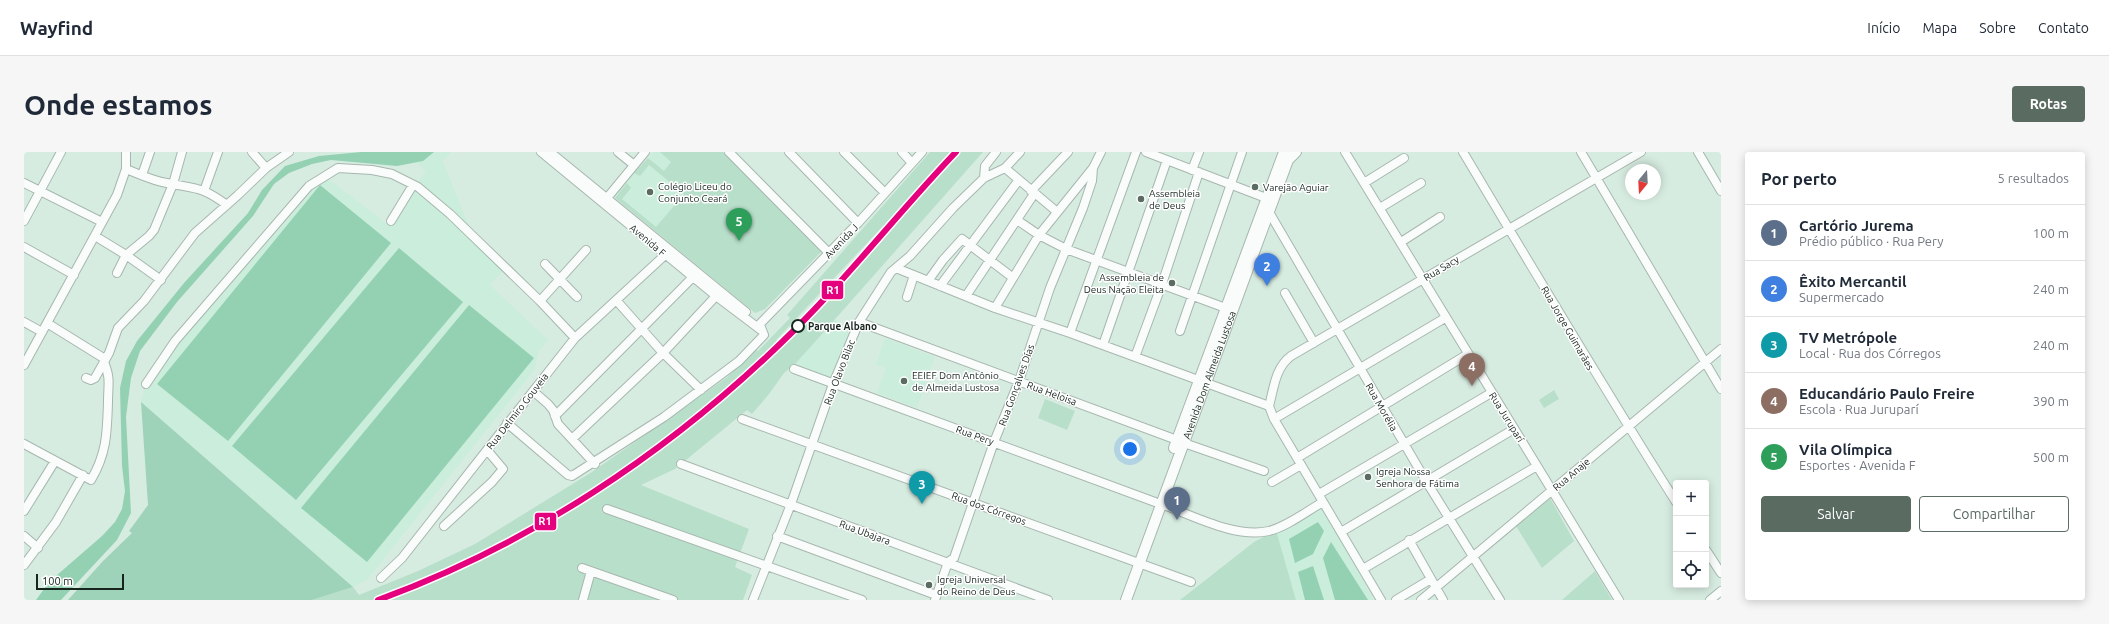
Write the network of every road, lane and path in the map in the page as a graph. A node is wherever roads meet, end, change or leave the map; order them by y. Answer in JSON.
{"nodes":[{"id":1,"x":61,"y":152,"type":"edge"},
{"id":2,"x":126,"y":152,"type":"edge"},
{"id":3,"x":150,"y":152,"type":"edge"},
{"id":4,"x":182,"y":152,"type":"edge"},
{"id":5,"x":218,"y":152,"type":"edge"},
{"id":6,"x":252,"y":152,"type":"edge"},
{"id":7,"x":289,"y":152,"type":"edge"},
{"id":8,"x":541,"y":152,"type":"edge"},
{"id":9,"x":550,"y":152,"type":"edge"},
{"id":10,"x":618,"y":152,"type":"edge"},
{"id":11,"x":645,"y":152,"type":"edge"},
{"id":12,"x":729,"y":152,"type":"edge"},
{"id":13,"x":789,"y":152,"type":"edge"},
{"id":14,"x":844,"y":152,"type":"edge"},
{"id":15,"x":902,"y":152,"type":"edge"},
{"id":16,"x":922,"y":152,"type":"edge"},
{"id":17,"x":996,"y":152,"type":"edge"},
{"id":18,"x":1020,"y":152,"type":"edge"},
{"id":19,"x":1068,"y":152,"type":"edge"},
{"id":20,"x":1101,"y":152,"type":"edge"},
{"id":21,"x":1136,"y":152,"type":"edge"},
{"id":22,"x":1146,"y":152,"type":"edge"},
{"id":23,"x":1198,"y":152,"type":"edge"},
{"id":24,"x":1242,"y":152,"type":"edge"},
{"id":25,"x":1284,"y":152,"type":"edge"},
{"id":26,"x":1296,"y":152,"type":"edge"},
{"id":27,"x":1346,"y":152,"type":"edge"},
{"id":28,"x":1463,"y":152,"type":"edge"},
{"id":29,"x":1581,"y":152,"type":"edge"},
{"id":30,"x":1641,"y":152,"type":"edge"},
{"id":31,"x":1698,"y":152,"type":"edge"},
{"id":32,"x":1404,"y":158,"type":"dead end"},
{"id":33,"x":1167,"y":160,"type":"junction"},
{"id":34,"x":912,"y":163,"type":"junction"},
{"id":35,"x":634,"y":165,"type":"junction"},
{"id":36,"x":266,"y":168,"type":"junction"},
{"id":37,"x":1005,"y":168,"type":"junction"},
{"id":38,"x":1093,"y":168,"type":"junction"},
{"id":39,"x":126,"y":169,"type":"junction"},
{"id":40,"x":1195,"y":171,"type":"junction"},
{"id":41,"x":571,"y":173,"type":"junction"},
{"id":42,"x":142,"y":175,"type":"junction"},
{"id":43,"x":984,"y":178,"type":"junction"},
{"id":44,"x":1597,"y":179,"type":"junction"},
{"id":45,"x":1018,"y":181,"type":"junction"},
{"id":46,"x":1364,"y":182,"type":"junction"},
{"id":47,"x":24,"y":183,"type":"edge"},
{"id":48,"x":1421,"y":183,"type":"dead end"},
{"id":49,"x":173,"y":184,"type":"junction"},
{"id":50,"x":413,"y":185,"type":"junction"},
{"id":51,"x":1230,"y":185,"type":"junction"},
{"id":52,"x":204,"y":191,"type":"junction"},
{"id":53,"x":1721,"y":191,"type":"edge"},
{"id":54,"x":40,"y":192,"type":"junction"},
{"id":55,"x":885,"y":193,"type":"junction"},
{"id":56,"x":1033,"y":193,"type":"junction"},
{"id":57,"x":607,"y":198,"type":"junction"},
{"id":58,"x":1266,"y":198,"type":"junction"},
{"id":59,"x":227,"y":205,"type":"junction"},
{"id":60,"x":1380,"y":208,"type":"junction"},
{"id":61,"x":1056,"y":211,"type":"junction"},
{"id":62,"x":1269,"y":212,"type":"junction"},
{"id":63,"x":1440,"y":218,"type":"dead end"},
{"id":64,"x":1017,"y":220,"type":"junction"},
{"id":65,"x":24,"y":221,"type":"edge"},
{"id":66,"x":392,"y":221,"type":"dead end"},
{"id":67,"x":102,"y":222,"type":"junction"},
{"id":68,"x":858,"y":223,"type":"junction"},
{"id":69,"x":1259,"y":226,"type":"junction"},
{"id":70,"x":1508,"y":228,"type":"junction"},
{"id":71,"x":1039,"y":235,"type":"junction"},
{"id":72,"x":95,"y":236,"type":"junction"},
{"id":73,"x":1401,"y":242,"type":"junction"},
{"id":74,"x":971,"y":244,"type":"junction"},
{"id":75,"x":24,"y":246,"type":"edge"},
{"id":76,"x":1066,"y":249,"type":"junction"},
{"id":77,"x":586,"y":250,"type":"dead end"},
{"id":78,"x":829,"y":253,"type":"junction"},
{"id":79,"x":126,"y":255,"type":"junction"},
{"id":80,"x":665,"y":255,"type":"junction"},
{"id":81,"x":1096,"y":260,"type":"junction"},
{"id":82,"x":990,"y":261,"type":"junction"},
{"id":83,"x":545,"y":264,"type":"dead end"},
{"id":84,"x":682,"y":264,"type":"junction"},
{"id":85,"x":896,"y":268,"type":"junction"},
{"id":86,"x":1129,"y":272,"type":"junction"},
{"id":87,"x":117,"y":273,"type":"dead end"},
{"id":88,"x":74,"y":275,"type":"junction"},
{"id":89,"x":914,"y":275,"type":"junction"},
{"id":90,"x":693,"y":277,"type":"junction"},
{"id":91,"x":1012,"y":277,"type":"junction"},
{"id":92,"x":1423,"y":279,"type":"junction"},
{"id":93,"x":161,"y":280,"type":"junction"},
{"id":94,"x":560,"y":280,"type":"junction"},
{"id":95,"x":928,"y":281,"type":"junction"},
{"id":96,"x":1162,"y":284,"type":"junction"},
{"id":97,"x":940,"y":286,"type":"junction"},
{"id":98,"x":1285,"y":293,"type":"dead end"},
{"id":99,"x":1193,"y":295,"type":"junction"},
{"id":100,"x":716,"y":296,"type":"junction"},
{"id":101,"x":966,"y":296,"type":"junction"},
{"id":102,"x":577,"y":297,"type":"dead end"},
{"id":103,"x":907,"y":297,"type":"dead end"},
{"id":104,"x":616,"y":300,"type":"junction"},
{"id":105,"x":540,"y":301,"type":"junction"},
{"id":106,"x":995,"y":308,"type":"junction"},
{"id":107,"x":1228,"y":309,"type":"junction"},
{"id":108,"x":1445,"y":318,"type":"junction"},
{"id":109,"x":24,"y":322,"type":"edge"},
{"id":110,"x":859,"y":322,"type":"junction"},
{"id":111,"x":1038,"y":322,"type":"junction"},
{"id":112,"x":47,"y":323,"type":"junction"},
{"id":113,"x":760,"y":329,"type":"junction"},
{"id":114,"x":1337,"y":329,"type":"junction"},
{"id":115,"x":641,"y":330,"type":"junction"},
{"id":116,"x":1180,"y":331,"type":"dead end"},
{"id":117,"x":42,"y":332,"type":"junction"},
{"id":118,"x":1070,"y":333,"type":"junction"},
{"id":119,"x":575,"y":338,"type":"junction"},
{"id":120,"x":1314,"y":343,"type":"junction"},
{"id":121,"x":1103,"y":345,"type":"junction"},
{"id":122,"x":1721,"y":349,"type":"edge"},
{"id":123,"x":662,"y":353,"type":"junction"},
{"id":124,"x":1468,"y":354,"type":"junction"},
{"id":125,"x":1135,"y":357,"type":"junction"},
{"id":126,"x":104,"y":361,"type":"junction"},
{"id":127,"x":1705,"y":362,"type":"junction"},
{"id":128,"x":24,"y":365,"type":"edge"},
{"id":129,"x":794,"y":369,"type":"dead end"},
{"id":130,"x":1360,"y":369,"type":"junction"},
{"id":131,"x":86,"y":378,"type":"dead end"},
{"id":132,"x":1018,"y":381,"type":"junction"},
{"id":133,"x":1202,"y":381,"type":"junction"},
{"id":134,"x":146,"y":384,"type":"dead end"},
{"id":135,"x":833,"y":384,"type":"junction"},
{"id":136,"x":1721,"y":389,"type":"edge"},
{"id":137,"x":701,"y":390,"type":"junction"},
{"id":138,"x":533,"y":391,"type":"junction"},
{"id":139,"x":1491,"y":393,"type":"junction"},
{"id":140,"x":1269,"y":406,"type":"junction"},
{"id":141,"x":1382,"y":406,"type":"junction"},
{"id":142,"x":555,"y":416,"type":"junction"},
{"id":143,"x":742,"y":419,"type":"dead end"},
{"id":144,"x":1274,"y":419,"type":"junction"},
{"id":145,"x":507,"y":423,"type":"junction"},
{"id":146,"x":1628,"y":426,"type":"junction"},
{"id":147,"x":1514,"y":429,"type":"junction"},
{"id":148,"x":572,"y":439,"type":"junction"},
{"id":149,"x":1181,"y":441,"type":"junction"},
{"id":150,"x":994,"y":442,"type":"junction"},
{"id":151,"x":24,"y":444,"type":"edge"},
{"id":152,"x":812,"y":444,"type":"junction"},
{"id":153,"x":1404,"y":444,"type":"junction"},
{"id":154,"x":487,"y":450,"type":"junction"},
{"id":155,"x":1297,"y":458,"type":"junction"},
{"id":156,"x":55,"y":461,"type":"junction"},
{"id":157,"x":594,"y":464,"type":"junction"},
{"id":158,"x":681,"y":464,"type":"dead end"},
{"id":159,"x":1301,"y":466,"type":"junction"},
{"id":160,"x":1537,"y":466,"type":"junction"},
{"id":161,"x":1264,"y":471,"type":"dead end"},
{"id":162,"x":83,"y":475,"type":"junction"},
{"id":163,"x":1426,"y":481,"type":"junction"},
{"id":164,"x":1272,"y":482,"type":"dead end"},
{"id":165,"x":1552,"y":490,"type":"junction"},
{"id":166,"x":1319,"y":494,"type":"junction"},
{"id":167,"x":1673,"y":497,"type":"edge"},
{"id":168,"x":1323,"y":502,"type":"junction"},
{"id":169,"x":974,"y":503,"type":"junction"},
{"id":170,"x":1158,"y":503,"type":"junction"},
{"id":171,"x":791,"y":504,"type":"junction"},
{"id":172,"x":607,"y":509,"type":"dead end"},
{"id":173,"x":24,"y":510,"type":"edge"},
{"id":174,"x":1449,"y":519,"type":"junction"},
{"id":175,"x":444,"y":526,"type":"dead end"},
{"id":176,"x":1341,"y":532,"type":"junction"},
{"id":177,"x":24,"y":536,"type":"edge"},
{"id":178,"x":777,"y":536,"type":"junction"},
{"id":179,"x":1409,"y":540,"type":"junction"},
{"id":180,"x":38,"y":548,"type":"junction"},
{"id":181,"x":1707,"y":552,"type":"edge"},
{"id":182,"x":1472,"y":557,"type":"junction"},
{"id":183,"x":948,"y":562,"type":"junction"},
{"id":184,"x":1136,"y":563,"type":"junction"},
{"id":185,"x":766,"y":564,"type":"junction"},
{"id":186,"x":24,"y":565,"type":"edge"},
{"id":187,"x":582,"y":568,"type":"dead end"},
{"id":188,"x":1363,"y":569,"type":"junction"},
{"id":189,"x":591,"y":571,"type":"junction"},
{"id":190,"x":1721,"y":573,"type":"edge"},
{"id":191,"x":381,"y":578,"type":"dead end"},
{"id":192,"x":1431,"y":579,"type":"junction"},
{"id":193,"x":1191,"y":582,"type":"dead end"},
{"id":194,"x":1435,"y":587,"type":"junction"},
{"id":195,"x":1721,"y":591,"type":"edge"},
{"id":196,"x":935,"y":598,"type":"edge"},
{"id":197,"x":1123,"y":599,"type":"edge"},
{"id":198,"x":583,"y":600,"type":"edge"},
{"id":199,"x":673,"y":600,"type":"edge"},
{"id":200,"x":753,"y":600,"type":"edge"},
{"id":201,"x":862,"y":600,"type":"edge"},
{"id":202,"x":1048,"y":600,"type":"edge"},
{"id":203,"x":1381,"y":600,"type":"edge"},
{"id":204,"x":1396,"y":600,"type":"edge"},
{"id":205,"x":1421,"y":600,"type":"edge"},
{"id":206,"x":1443,"y":600,"type":"edge"},
{"id":207,"x":1500,"y":600,"type":"edge"},
{"id":208,"x":1619,"y":600,"type":"edge"},
{"id":209,"x":1710,"y":600,"type":"edge"}],
"edges":[{"from":1,"to":54,"type":"street"},
{"from":2,"to":39,"type":"street"},
{"from":3,"to":42,"type":"street"},
{"from":4,"to":49,"type":"street"},
{"from":5,"to":52,"type":"street"},
{"from":6,"to":36,"type":"street"},
{"from":7,"to":36,"type":"street"},
{"from":8,"to":41,"type":"street","name":"Avenida F"},
{"from":9,"to":41,"type":"street","name":"Avenida F"},
{"from":10,"to":35,"type":"street"},
{"from":11,"to":35,"type":"street"},
{"from":12,"to":78,"type":"street"},
{"from":13,"to":68,"type":"street"},
{"from":14,"to":55,"type":"street"},
{"from":15,"to":34,"type":"street"},
{"from":16,"to":34,"type":"street","name":"Avenida J"},
{"from":17,"to":43,"type":"street"},
{"from":18,"to":37,"type":"street","name":"Rua Olavo Bilac"},
{"from":19,"to":56,"type":"street"},
{"from":20,"to":38,"type":"street"},
{"from":21,"to":81,"type":"street"},
{"from":22,"to":33,"type":"street"},
{"from":23,"to":40,"type":"street"},
{"from":24,"to":51,"type":"street"},
{"from":25,"to":58,"type":"main road","name":"Avenida Dom Almeida Lustosa"},
{"from":26,"to":62,"type":"main road","name":"Avenida Dom Almeida Lustosa"},
{"from":27,"to":46,"type":"street","name":"Rua Juruparí"},
{"from":28,"to":70,"type":"street","name":"Rua Jorge Guimarães"},
{"from":29,"to":44,"type":"street"},
{"from":30,"to":44,"type":"street","name":"Rua Sacy"},
{"from":31,"to":53,"type":"street"},
{"from":32,"to":46,"type":"street"},
{"from":33,"to":40,"type":"street"},
{"from":33,"to":86,"type":"street"},
{"from":34,"to":55,"type":"street","name":"Avenida J"},
{"from":35,"to":57,"type":"street"},
{"from":36,"to":59,"type":"street"},
{"from":37,"to":43,"type":"street","name":"Rua Olavo Bilac"},
{"from":37,"to":45,"type":"street"},
{"from":38,"to":61,"type":"street"},
{"from":38,"to":76,"type":"street","name":"Rua Gonçalves Días"},
{"from":39,"to":42,"type":"street"},
{"from":39,"to":67,"type":"street"},
{"from":40,"to":51,"type":"street"},
{"from":40,"to":96,"type":"street"},
{"from":41,"to":57,"type":"street","name":"Avenida F"},
{"from":41,"to":80,"type":"street","name":"Avenida F"},
{"from":42,"to":49,"type":"street"},
{"from":43,"to":85,"type":"street","name":"Rua Olavo Bilac"},
{"from":44,"to":70,"type":"street","name":"Rua Sacy"},
{"from":44,"to":127,"type":"street"},
{"from":45,"to":56,"type":"street"},
{"from":45,"to":74,"type":"street"},
{"from":46,"to":60,"type":"street","name":"Rua Juruparí"},
{"from":47,"to":54,"type":"street"},
{"from":48,"to":60,"type":"street"},
{"from":49,"to":52,"type":"street"},
{"from":49,"to":79,"type":"street"},
{"from":50,"to":66,"type":"street"},
{"from":50,"to":105,"type":"street"},
{"from":50,"to":134,"type":"street"},
{"from":51,"to":58,"type":"street"},
{"from":51,"to":99,"type":"street"},
{"from":52,"to":59,"type":"street"},
{"from":54,"to":65,"type":"street"},
{"from":54,"to":67,"type":"street"},
{"from":55,"to":68,"type":"street","name":"Avenida J"},
{"from":56,"to":61,"type":"street"},
{"from":56,"to":64,"type":"street"},
{"from":57,"to":84,"type":"street","name":"Avenida F"},
{"from":58,"to":69,"type":"main road","name":"Avenida Dom Almeida Lustosa"},
{"from":59,"to":93,"type":"street"},
{"from":60,"to":73,"type":"street","name":"Rua Juruparí"},
{"from":61,"to":71,"type":"street"},
{"from":62,"to":69,"type":"main road","name":"Avenida Dom Almeida Lustosa"},
{"from":62,"to":114,"type":"street","name":"Rua Morélia"},
{"from":63,"to":73,"type":"street"},
{"from":64,"to":71,"type":"street"},
{"from":64,"to":82,"type":"street"},
{"from":67,"to":72,"type":"street"},
{"from":68,"to":78,"type":"street","name":"Avenida J"},
{"from":69,"to":107,"type":"main road","name":"Avenida Dom Almeida Lustosa"},
{"from":70,"to":92,"type":"street","name":"Rua Sacy"},
{"from":70,"to":146,"type":"street","name":"Rua Jorge Guimarães"},
{"from":71,"to":76,"type":"street"},
{"from":71,"to":91,"type":"street"},
{"from":72,"to":79,"type":"street"},
{"from":72,"to":88,"type":"street"},
{"from":73,"to":92,"type":"street","name":"Rua Juruparí"},
{"from":74,"to":82,"type":"street"},
{"from":74,"to":95,"type":"street"},
{"from":74,"to":97,"type":"street"},
{"from":75,"to":88,"type":"street"},
{"from":76,"to":81,"type":"street"},
{"from":76,"to":111,"type":"street","name":"Rua Gonçalves Días"},
{"from":77,"to":94,"type":"street"},
{"from":78,"to":113,"type":"street","name":"Avenida J"},
{"from":79,"to":87,"type":"street"},
{"from":79,"to":93,"type":"street"},
{"from":80,"to":84,"type":"street","name":"Avenida F"},
{"from":80,"to":104,"type":"street","name":"Rua Delmiro Gouveia"},
{"from":81,"to":86,"type":"street"},
{"from":81,"to":118,"type":"street"},
{"from":82,"to":91,"type":"street"},
{"from":82,"to":101,"type":"street"},
{"from":83,"to":94,"type":"street"},
{"from":84,"to":90,"type":"street","name":"Avenida F"},
{"from":84,"to":113,"type":"street","name":"Avenida F"},
{"from":85,"to":89,"type":"street"},
{"from":85,"to":110,"type":"street","name":"Rua Olavo Bilac"},
{"from":86,"to":96,"type":"street"},
{"from":86,"to":121,"type":"street"},
{"from":88,"to":112,"type":"street"},
{"from":89,"to":95,"type":"street"},
{"from":89,"to":103,"type":"street"},
{"from":90,"to":100,"type":"street","name":"Avenida F"},
{"from":90,"to":115,"type":"street"},
{"from":91,"to":106,"type":"street"},
{"from":92,"to":108,"type":"street","name":"Rua Juruparí"},
{"from":92,"to":114,"type":"street","name":"Rua Sacy"},
{"from":93,"to":126,"type":"street"},
{"from":94,"to":102,"type":"street"},
{"from":94,"to":105,"type":"street"},
{"from":95,"to":97,"type":"street"},
{"from":96,"to":99,"type":"street"},
{"from":96,"to":125,"type":"street"},
{"from":97,"to":101,"type":"street"},
{"from":98,"to":120,"type":"street"},
{"from":99,"to":107,"type":"street"},
{"from":99,"to":116,"type":"street"},
{"from":100,"to":113,"type":"street","name":"Avenida F"},
{"from":100,"to":123,"type":"street"},
{"from":101,"to":106,"type":"street"},
{"from":104,"to":115,"type":"street"},
{"from":104,"to":119,"type":"street","name":"Rua Delmiro Gouveia"},
{"from":105,"to":119,"type":"street"},
{"from":106,"to":111,"type":"street"},
{"from":107,"to":133,"type":"main road","name":"Avenida Dom Almeida Lustosa"},
{"from":108,"to":124,"type":"street","name":"Rua Juruparí"},
{"from":108,"to":130,"type":"street"},
{"from":109,"to":117,"type":"street"},
{"from":110,"to":132,"type":"street","name":"Rua Heloisa"},
{"from":110,"to":135,"type":"street","name":"Rua Olavo Bilac"},
{"from":111,"to":118,"type":"street"},
{"from":111,"to":132,"type":"street","name":"Rua Gonçalves Días"},
{"from":112,"to":117,"type":"street"},
{"from":112,"to":126,"type":"street"},
{"from":113,"to":137,"type":"street","name":"Avenida J"},
{"from":114,"to":120,"type":"street","name":"Rua Sacy"},
{"from":114,"to":130,"type":"street","name":"Rua Morélia"},
{"from":115,"to":123,"type":"street"},
{"from":115,"to":142,"type":"street"},
{"from":117,"to":128,"type":"street"},
{"from":118,"to":121,"type":"street"},
{"from":119,"to":138,"type":"street","name":"Rua Delmiro Gouveia"},
{"from":120,"to":140,"type":"street","name":"Rua Sacy"},
{"from":121,"to":125,"type":"street"},
{"from":122,"to":127,"type":"street","name":"Rua Anaje"},
{"from":123,"to":137,"type":"street"},
{"from":123,"to":148,"type":"street"},
{"from":124,"to":139,"type":"street","name":"Rua Juruparí"},
{"from":124,"to":141,"type":"street"},
{"from":125,"to":133,"type":"street"},
{"from":126,"to":131,"type":"street"},
{"from":126,"to":162,"type":"street"},
{"from":127,"to":136,"type":"street"},
{"from":127,"to":146,"type":"street","name":"Rua Anaje"},
{"from":129,"to":135,"type":"street","name":"Rua Pery"},
{"from":130,"to":141,"type":"street","name":"Rua Morélia"},
{"from":130,"to":144,"type":"street"},
{"from":132,"to":149,"type":"street","name":"Rua Heloisa"},
{"from":132,"to":150,"type":"street","name":"Rua Gonçalves Días"},
{"from":133,"to":140,"type":"street"},
{"from":133,"to":149,"type":"main road","name":"Avenida Dom Almeida Lustosa"},
{"from":135,"to":150,"type":"street","name":"Rua Pery"},
{"from":135,"to":152,"type":"street","name":"Rua Olavo Bilac"},
{"from":137,"to":157,"type":"street","name":"Avenida J"},
{"from":138,"to":142,"type":"street"},
{"from":138,"to":145,"type":"street","name":"Rua Delmiro Gouveia"},
{"from":139,"to":147,"type":"street","name":"Rua Juruparí"},
{"from":139,"to":153,"type":"street"},
{"from":140,"to":144,"type":"street"},
{"from":141,"to":153,"type":"street","name":"Rua Morélia"},
{"from":141,"to":155,"type":"street"},
{"from":142,"to":148,"type":"street"},
{"from":143,"to":152,"type":"street","name":"Rua dos Córregos"},
{"from":144,"to":155,"type":"street"},
{"from":145,"to":154,"type":"street","name":"Rua Delmiro Gouveia"},
{"from":145,"to":157,"type":"street","name":"Avenida J"},
{"from":146,"to":165,"type":"street","name":"Rua Anaje"},
{"from":146,"to":167,"type":"street","name":"Rua Jorge Guimarães"},
{"from":147,"to":160,"type":"street","name":"Rua Juruparí"},
{"from":147,"to":163,"type":"street"},
{"from":148,"to":157,"type":"street"},
{"from":149,"to":161,"type":"street","name":"Rua Heloisa"},
{"from":149,"to":170,"type":"main road","name":"Avenida Dom Almeida Lustosa"},
{"from":150,"to":169,"type":"street","name":"Rua Gonçalves Días"},
{"from":150,"to":170,"type":"street","name":"Rua Pery"},
{"from":151,"to":156,"type":"street"},
{"from":152,"to":169,"type":"street","name":"Rua dos Córregos"},
{"from":152,"to":171,"type":"street","name":"Rua Olavo Bilac"},
{"from":153,"to":163,"type":"street","name":"Rua Morélia"},
{"from":153,"to":166,"type":"street"},
{"from":154,"to":175,"type":"street"},
{"from":154,"to":191,"type":"street","name":"Rua Delmiro Gouveia"},
{"from":155,"to":159,"type":"street"},
{"from":156,"to":162,"type":"street"},
{"from":156,"to":173,"type":"street"},
{"from":158,"to":171,"type":"street","name":"Rua Ubajara"},
{"from":159,"to":164,"type":"street"},
{"from":159,"to":166,"type":"street"},
{"from":160,"to":165,"type":"street","name":"Rua Juruparí"},
{"from":160,"to":174,"type":"street"},
{"from":162,"to":180,"type":"street"},
{"from":163,"to":174,"type":"street","name":"Rua Morélia"},
{"from":163,"to":176,"type":"street"},
{"from":165,"to":182,"type":"street","name":"Rua Anaje"},
{"from":165,"to":208,"type":"street","name":"Rua Juruparí"},
{"from":166,"to":168,"type":"street"},
{"from":168,"to":170,"type":"street","name":"Rua Pery"},
{"from":168,"to":176,"type":"street"},
{"from":169,"to":183,"type":"street","name":"Rua Gonçalves Días"},
{"from":169,"to":184,"type":"street","name":"Rua dos Córregos"},
{"from":170,"to":184,"type":"main road","name":"Avenida Dom Almeida Lustosa"},
{"from":171,"to":178,"type":"street","name":"Rua Olavo Bilac"},
{"from":171,"to":183,"type":"street","name":"Rua Ubajara"},
{"from":172,"to":185,"type":"street"},
{"from":174,"to":179,"type":"street"},
{"from":174,"to":182,"type":"street","name":"Rua Morélia"},
{"from":176,"to":188,"type":"street"},
{"from":177,"to":180,"type":"street"},
{"from":178,"to":185,"type":"street","name":"Rua Olavo Bilac"},
{"from":178,"to":196,"type":"street"},
{"from":179,"to":188,"type":"street"},
{"from":179,"to":192,"type":"street"},
{"from":180,"to":186,"type":"street"},
{"from":181,"to":190,"type":"street"},
{"from":182,"to":194,"type":"street","name":"Rua Anaje"},
{"from":182,"to":207,"type":"street","name":"Rua Morélia"},
{"from":183,"to":196,"type":"street","name":"Rua Gonçalves Días"},
{"from":183,"to":202,"type":"street","name":"Rua Ubajara"},
{"from":184,"to":193,"type":"street","name":"Rua dos Córregos"},
{"from":184,"to":197,"type":"main road","name":"Avenida Dom Almeida Lustosa"},
{"from":185,"to":200,"type":"street","name":"Rua Olavo Bilac"},
{"from":185,"to":201,"type":"street"},
{"from":187,"to":189,"type":"street"},
{"from":188,"to":203,"type":"street"},
{"from":189,"to":198,"type":"street"},
{"from":189,"to":199,"type":"street"},
{"from":192,"to":194,"type":"street"},
{"from":192,"to":204,"type":"street"},
{"from":194,"to":205,"type":"street","name":"Rua Anaje"},
{"from":194,"to":206,"type":"street"},
{"from":195,"to":209,"type":"street"}]}
